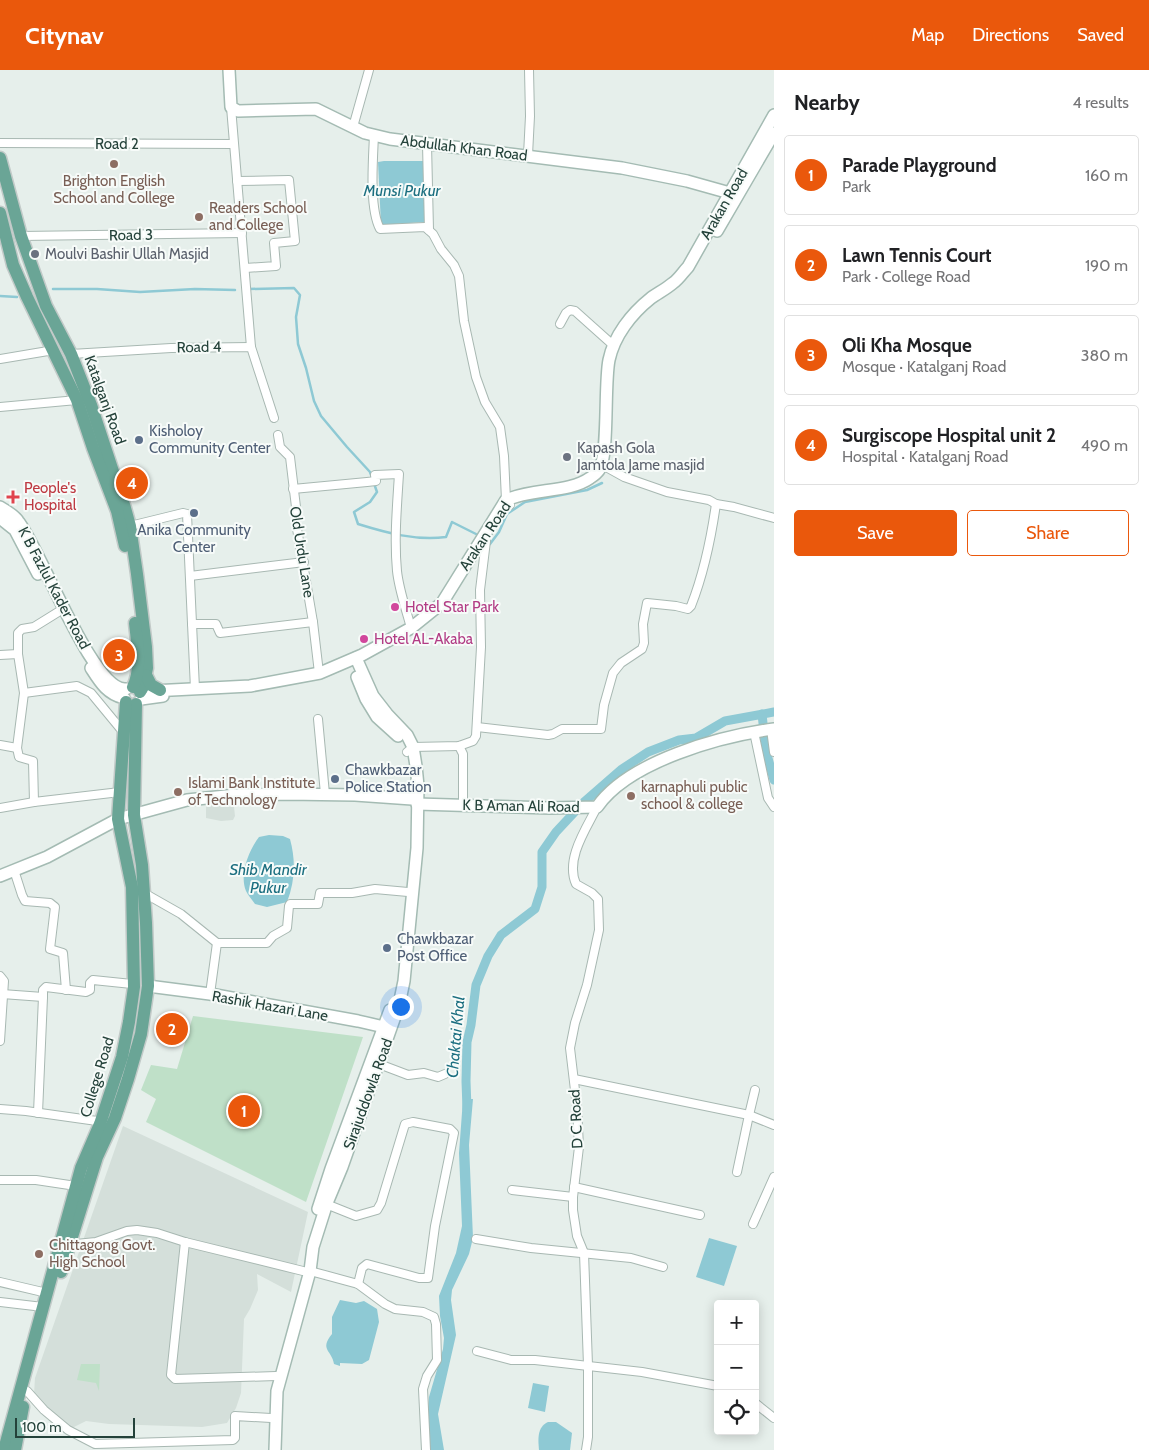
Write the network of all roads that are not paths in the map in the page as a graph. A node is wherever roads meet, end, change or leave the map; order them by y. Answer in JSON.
{"nodes":[{"id":1,"x":229,"y":70,"type":"edge"},
{"id":2,"x":369,"y":70,"type":"edge"},
{"id":3,"x":529,"y":70,"type":"edge"},
{"id":4,"x":231,"y":107,"type":"junction"},
{"id":5,"x":774,"y":115,"type":"edge"},
{"id":6,"x":353,"y":126,"type":"junction"},
{"id":7,"x":374,"y":135,"type":"junction"},
{"id":8,"x":773,"y":139,"type":"edge"},
{"id":9,"x":0,"y":144,"type":"edge"},
{"id":10,"x":233,"y":144,"type":"junction"},
{"id":11,"x":427,"y":144,"type":"junction"},
{"id":12,"x":528,"y":155,"type":"junction"},
{"id":13,"x":0,"y":158,"type":"edge"},
{"id":14,"x":237,"y":181,"type":"junction"},
{"id":15,"x":734,"y":194,"type":"junction"},
{"id":16,"x":1,"y":219,"type":"edge"},
{"id":17,"x":429,"y":230,"type":"junction"},
{"id":18,"x":242,"y":233,"type":"junction"},
{"id":19,"x":21,"y":236,"type":"junction"},
{"id":20,"x":245,"y":268,"type":"junction"},
{"id":21,"x":560,"y":324,"type":"dead end"},
{"id":22,"x":613,"y":345,"type":"junction"},
{"id":23,"x":251,"y":347,"type":"junction"},
{"id":24,"x":54,"y":350,"type":"junction"},
{"id":25,"x":71,"y":354,"type":"junction"},
{"id":26,"x":0,"y":359,"type":"edge"},
{"id":27,"x":78,"y":400,"type":"junction"},
{"id":28,"x":0,"y":407,"type":"edge"},
{"id":29,"x":274,"y":418,"type":"dead end"},
{"id":30,"x":278,"y":435,"type":"dead end"},
{"id":31,"x":606,"y":467,"type":"junction"},
{"id":32,"x":293,"y":489,"type":"junction"},
{"id":33,"x":508,"y":502,"type":"junction"},
{"id":34,"x":716,"y":504,"type":"junction"},
{"id":35,"x":0,"y":508,"type":"edge"},
{"id":36,"x":0,"y":518,"type":"edge"},
{"id":37,"x":774,"y":518,"type":"edge"},
{"id":38,"x":130,"y":526,"type":"junction"},
{"id":39,"x":485,"y":543,"type":"junction"},
{"id":40,"x":304,"y":562,"type":"junction"},
{"id":41,"x":190,"y":576,"type":"junction"},
{"id":42,"x":60,"y":611,"type":"junction"},
{"id":43,"x":313,"y":622,"type":"junction"},
{"id":44,"x":192,"y":624,"type":"junction"},
{"id":45,"x":411,"y":628,"type":"junction"},
{"id":46,"x":18,"y":654,"type":"junction"},
{"id":47,"x":0,"y":655,"type":"edge"},
{"id":48,"x":355,"y":663,"type":"junction"},
{"id":49,"x":319,"y":673,"type":"junction"},
{"id":50,"x":146,"y":675,"type":"junction"},
{"id":51,"x":160,"y":690,"type":"junction"},
{"id":52,"x":195,"y":690,"type":"junction"},
{"id":53,"x":24,"y":693,"type":"junction"},
{"id":54,"x":132,"y":696,"type":"junction"},
{"id":55,"x":318,"y":719,"type":"dead end"},
{"id":56,"x":477,"y":727,"type":"junction"},
{"id":57,"x":773,"y":729,"type":"edge"},
{"id":58,"x":754,"y":732,"type":"junction"},
{"id":59,"x":124,"y":733,"type":"junction"},
{"id":60,"x":0,"y":745,"type":"edge"},
{"id":61,"x":459,"y":746,"type":"junction"},
{"id":62,"x":17,"y":748,"type":"junction"},
{"id":63,"x":410,"y":749,"type":"junction"},
{"id":64,"x":774,"y":752,"type":"edge"},
{"id":65,"x":120,"y":792,"type":"junction"},
{"id":66,"x":325,"y":794,"type":"junction"},
{"id":67,"x":416,"y":800,"type":"junction"},
{"id":68,"x":463,"y":800,"type":"junction"},
{"id":69,"x":34,"y":802,"type":"junction"},
{"id":70,"x":599,"y":805,"type":"junction"},
{"id":71,"x":551,"y":806,"type":"junction"},
{"id":72,"x":774,"y":807,"type":"edge"},
{"id":73,"x":0,"y":808,"type":"edge"},
{"id":74,"x":134,"y":816,"type":"junction"},
{"id":75,"x":118,"y":819,"type":"junction"},
{"id":76,"x":14,"y":870,"type":"junction"},
{"id":77,"x":0,"y":876,"type":"edge"},
{"id":78,"x":408,"y":892,"type":"junction"},
{"id":79,"x":144,"y":893,"type":"junction"},
{"id":80,"x":217,"y":943,"type":"junction"},
{"id":81,"x":0,"y":976,"type":"edge"},
{"id":82,"x":134,"y":986,"type":"junction"},
{"id":83,"x":148,"y":986,"type":"junction"},
{"id":84,"x":66,"y":990,"type":"junction"},
{"id":85,"x":2,"y":994,"type":"junction"},
{"id":86,"x":210,"y":994,"type":"junction"},
{"id":87,"x":42,"y":997,"type":"junction"},
{"id":88,"x":387,"y":1030,"type":"junction"},
{"id":89,"x":0,"y":1041,"type":"edge"},
{"id":90,"x":379,"y":1064,"type":"junction"},
{"id":91,"x":445,"y":1074,"type":"dead end"},
{"id":92,"x":574,"y":1079,"type":"junction"},
{"id":93,"x":756,"y":1090,"type":"dead end"},
{"id":94,"x":0,"y":1109,"type":"edge"},
{"id":95,"x":38,"y":1112,"type":"junction"},
{"id":96,"x":749,"y":1115,"type":"junction"},
{"id":97,"x":774,"y":1125,"type":"edge"},
{"id":98,"x":105,"y":1126,"type":"junction"},
{"id":99,"x":737,"y":1172,"type":"dead end"},
{"id":100,"x":774,"y":1177,"type":"edge"},
{"id":101,"x":0,"y":1180,"type":"edge"},
{"id":102,"x":76,"y":1186,"type":"junction"},
{"id":103,"x":574,"y":1187,"type":"junction"},
{"id":104,"x":772,"y":1188,"type":"edge"},
{"id":105,"x":512,"y":1190,"type":"dead end"},
{"id":106,"x":573,"y":1197,"type":"junction"},
{"id":107,"x":331,"y":1206,"type":"dead end"},
{"id":108,"x":700,"y":1216,"type":"dead end"},
{"id":109,"x":753,"y":1224,"type":"dead end"},
{"id":110,"x":476,"y":1239,"type":"dead end"},
{"id":111,"x":70,"y":1242,"type":"junction"},
{"id":112,"x":185,"y":1242,"type":"junction"},
{"id":113,"x":584,"y":1253,"type":"junction"},
{"id":114,"x":663,"y":1267,"type":"dead end"},
{"id":115,"x":306,"y":1271,"type":"junction"},
{"id":116,"x":0,"y":1282,"type":"edge"},
{"id":117,"x":358,"y":1284,"type":"junction"},
{"id":118,"x":47,"y":1293,"type":"junction"},
{"id":119,"x":0,"y":1302,"type":"edge"},
{"id":120,"x":43,"y":1307,"type":"junction"},
{"id":121,"x":477,"y":1351,"type":"dead end"},
{"id":122,"x":588,"y":1365,"type":"junction"},
{"id":123,"x":276,"y":1376,"type":"junction"},
{"id":124,"x":714,"y":1385,"type":"edge"},
{"id":125,"x":27,"y":1391,"type":"junction"},
{"id":126,"x":759,"y":1406,"type":"edge"},
{"id":127,"x":271,"y":1418,"type":"junction"},
{"id":128,"x":774,"y":1418,"type":"edge"},
{"id":129,"x":0,"y":1446,"type":"edge"},
{"id":130,"x":4,"y":1450,"type":"edge"},
{"id":131,"x":15,"y":1450,"type":"edge"},
{"id":132,"x":269,"y":1450,"type":"edge"},
{"id":133,"x":275,"y":1450,"type":"edge"},
{"id":134,"x":426,"y":1450,"type":"edge"},
{"id":135,"x":586,"y":1450,"type":"edge"}],
"edges":[{"from":1,"to":4,"type":"main road"},
{"from":2,"to":6,"type":"street"},
{"from":3,"to":12,"type":"street"},
{"from":4,"to":6,"type":"main road","name":"Abdullah Khan Road"},
{"from":4,"to":10,"type":"street"},
{"from":5,"to":15,"type":"main road","name":"Arakan Road"},
{"from":6,"to":7,"type":"main road","name":"Abdullah Khan Road"},
{"from":7,"to":11,"type":"main road","name":"Abdullah Khan Road"},
{"from":7,"to":17,"type":"street"},
{"from":8,"to":15,"type":"main road","name":"Arakan Road"},
{"from":9,"to":10,"type":"street","name":"Road 2"},
{"from":10,"to":14,"type":"street"},
{"from":11,"to":12,"type":"main road","name":"Abdullah Khan Road"},
{"from":11,"to":17,"type":"street"},
{"from":12,"to":15,"type":"main road","name":"Abdullah Khan Road"},
{"from":13,"to":19,"type":"main road","name":"Katalganj Road"},
{"from":14,"to":18,"type":"street"},
{"from":14,"to":20,"type":"street"},
{"from":15,"to":22,"type":"main road","name":"Arakan Road"},
{"from":15,"to":31,"type":"main road","name":"Arakan Road"},
{"from":16,"to":24,"type":"main road","name":"Katalganj Road"},
{"from":17,"to":33,"type":"street"},
{"from":18,"to":19,"type":"street","name":"Road 3"},
{"from":18,"to":20,"type":"street"},
{"from":19,"to":25,"type":"main road","name":"Katalganj Road"},
{"from":20,"to":23,"type":"street"},
{"from":21,"to":22,"type":"street"},
{"from":22,"to":33,"type":"main road","name":"Arakan Road"},
{"from":23,"to":25,"type":"street","name":"Road 4"},
{"from":23,"to":29,"type":"street"},
{"from":24,"to":26,"type":"street"},
{"from":24,"to":27,"type":"main road","name":"Katalganj Road"},
{"from":25,"to":38,"type":"main road","name":"Katalganj Road"},
{"from":27,"to":28,"type":"street"},
{"from":27,"to":54,"type":"main road","name":"Katalganj Road"},
{"from":30,"to":32,"type":"street","name":"Old Urdu Lane"},
{"from":31,"to":33,"type":"main road","name":"Arakan Road"},
{"from":31,"to":34,"type":"street"},
{"from":32,"to":40,"type":"street","name":"Old Urdu Lane"},
{"from":32,"to":45,"type":"street"},
{"from":33,"to":39,"type":"main road","name":"Arakan Road"},
{"from":33,"to":45,"type":"main road","name":"Arakan Road"},
{"from":34,"to":37,"type":"street"},
{"from":34,"to":56,"type":"street"},
{"from":35,"to":42,"type":"main road","name":"K B Fazlul Kader Road"},
{"from":36,"to":42,"type":"main road","name":"K B Fazlul Kader Road"},
{"from":38,"to":41,"type":"street"},
{"from":38,"to":50,"type":"main road","name":"Katalganj Road"},
{"from":39,"to":48,"type":"main road","name":"Arakan Road"},
{"from":39,"to":56,"type":"street"},
{"from":40,"to":41,"type":"street"},
{"from":40,"to":43,"type":"street","name":"Old Urdu Lane"},
{"from":41,"to":44,"type":"street"},
{"from":42,"to":46,"type":"street"},
{"from":42,"to":54,"type":"main road","name":"K B Fazlul Kader Road"},
{"from":43,"to":44,"type":"street"},
{"from":43,"to":49,"type":"street","name":"Old Urdu Lane"},
{"from":44,"to":52,"type":"street"},
{"from":45,"to":48,"type":"main road","name":"Arakan Road"},
{"from":46,"to":47,"type":"street"},
{"from":46,"to":53,"type":"street"},
{"from":48,"to":49,"type":"main road","name":"Arakan Road"},
{"from":48,"to":54,"type":"main road","name":"Arakan Road"},
{"from":48,"to":63,"type":"main road","name":"Sirajuddowla Road"},
{"from":49,"to":52,"type":"main road","name":"Arakan Road"},
{"from":50,"to":51,"type":"main road"},
{"from":50,"to":54,"type":"main road","name":"Katalganj Road"},
{"from":51,"to":52,"type":"main road","name":"Arakan Road"},
{"from":51,"to":54,"type":"main road","name":"Arakan Road"},
{"from":53,"to":59,"type":"street"},
{"from":53,"to":62,"type":"street"},
{"from":54,"to":59,"type":"main road","name":"College Road"},
{"from":54,"to":74,"type":"main road","name":"College Road"},
{"from":55,"to":66,"type":"street"},
{"from":56,"to":61,"type":"street"},
{"from":57,"to":58,"type":"main road","name":"K B Aman Ali Road"},
{"from":57,"to":64,"type":"street"},
{"from":58,"to":70,"type":"main road","name":"K B Aman Ali Road"},
{"from":58,"to":72,"type":"street"},
{"from":59,"to":65,"type":"main road","name":"College Road"},
{"from":60,"to":62,"type":"street"},
{"from":61,"to":63,"type":"street"},
{"from":61,"to":68,"type":"street"},
{"from":62,"to":69,"type":"street"},
{"from":63,"to":67,"type":"main road","name":"Sirajuddowla Road"},
{"from":65,"to":69,"type":"street"},
{"from":65,"to":75,"type":"main road","name":"College Road"},
{"from":66,"to":67,"type":"main road"},
{"from":66,"to":74,"type":"main road"},
{"from":67,"to":68,"type":"main road","name":"K B Aman Ali Road"},
{"from":67,"to":71,"type":"main road","name":"K B Aman Ali Road"},
{"from":67,"to":78,"type":"main road","name":"Sirajuddowla Road"},
{"from":67,"to":88,"type":"main road","name":"Sirajuddowla Road"},
{"from":68,"to":71,"type":"main road","name":"K B Aman Ali Road"},
{"from":69,"to":73,"type":"street"},
{"from":70,"to":71,"type":"main road","name":"K B Aman Ali Road"},
{"from":70,"to":92,"type":"street","name":"D C Road"},
{"from":74,"to":75,"type":"main road"},
{"from":74,"to":79,"type":"main road","name":"College Road"},
{"from":75,"to":76,"type":"main road"},
{"from":75,"to":82,"type":"main road","name":"College Road"},
{"from":76,"to":77,"type":"main road"},
{"from":76,"to":84,"type":"street"},
{"from":78,"to":80,"type":"street"},
{"from":78,"to":88,"type":"main road","name":"Sirajuddowla Road"},
{"from":79,"to":80,"type":"street"},
{"from":79,"to":83,"type":"main road","name":"College Road"},
{"from":80,"to":86,"type":"street"},
{"from":81,"to":85,"type":"street"},
{"from":82,"to":84,"type":"street"},
{"from":82,"to":98,"type":"main road","name":"College Road"},
{"from":83,"to":86,"type":"main road","name":"Rashik Hazari Lane"},
{"from":83,"to":98,"type":"main road","name":"College Road"},
{"from":84,"to":87,"type":"street"},
{"from":85,"to":87,"type":"street"},
{"from":85,"to":89,"type":"street"},
{"from":86,"to":88,"type":"main road","name":"Rashik Hazari Lane"},
{"from":87,"to":95,"type":"street"},
{"from":88,"to":90,"type":"main road","name":"Sirajuddowla Road"},
{"from":88,"to":115,"type":"main road","name":"Sirajuddowla Road"},
{"from":90,"to":91,"type":"street"},
{"from":90,"to":115,"type":"main road","name":"Sirajuddowla Road"},
{"from":92,"to":96,"type":"street"},
{"from":92,"to":103,"type":"street","name":"D C Road"},
{"from":93,"to":96,"type":"street"},
{"from":94,"to":95,"type":"street"},
{"from":95,"to":98,"type":"street"},
{"from":96,"to":97,"type":"street"},
{"from":96,"to":99,"type":"street"},
{"from":98,"to":102,"type":"main road","name":"College Road"},
{"from":98,"to":111,"type":"main road","name":"College Road"},
{"from":100,"to":104,"type":"street"},
{"from":101,"to":102,"type":"street"},
{"from":102,"to":118,"type":"main road","name":"College Road"},
{"from":103,"to":106,"type":"street","name":"D C Road"},
{"from":103,"to":108,"type":"street"},
{"from":104,"to":109,"type":"street"},
{"from":105,"to":106,"type":"street"},
{"from":106,"to":113,"type":"street","name":"D C Road"},
{"from":107,"to":117,"type":"street"},
{"from":110,"to":113,"type":"street"},
{"from":111,"to":112,"type":"street"},
{"from":111,"to":125,"type":"main road","name":"College Road"},
{"from":112,"to":115,"type":"street"},
{"from":112,"to":123,"type":"street"},
{"from":113,"to":114,"type":"street"},
{"from":113,"to":122,"type":"street","name":"D C Road"},
{"from":115,"to":117,"type":"street"},
{"from":115,"to":123,"type":"main road","name":"Sirajuddowla Road"},
{"from":115,"to":133,"type":"main road","name":"Sirajuddowla Road"},
{"from":116,"to":118,"type":"street"},
{"from":117,"to":134,"type":"street"},
{"from":118,"to":120,"type":"main road","name":"College Road"},
{"from":119,"to":120,"type":"street"},
{"from":120,"to":130,"type":"main road","name":"College Road"},
{"from":121,"to":122,"type":"street"},
{"from":122,"to":124,"type":"street"},
{"from":122,"to":135,"type":"street","name":"D C Road"},
{"from":123,"to":127,"type":"main road","name":"Sirajuddowla Road"},
{"from":125,"to":127,"type":"street"},
{"from":125,"to":131,"type":"main road","name":"College Road"},
{"from":126,"to":128,"type":"street"},
{"from":127,"to":132,"type":"main road","name":"Sirajuddowla Road"},
{"from":129,"to":130,"type":"street"}]}
